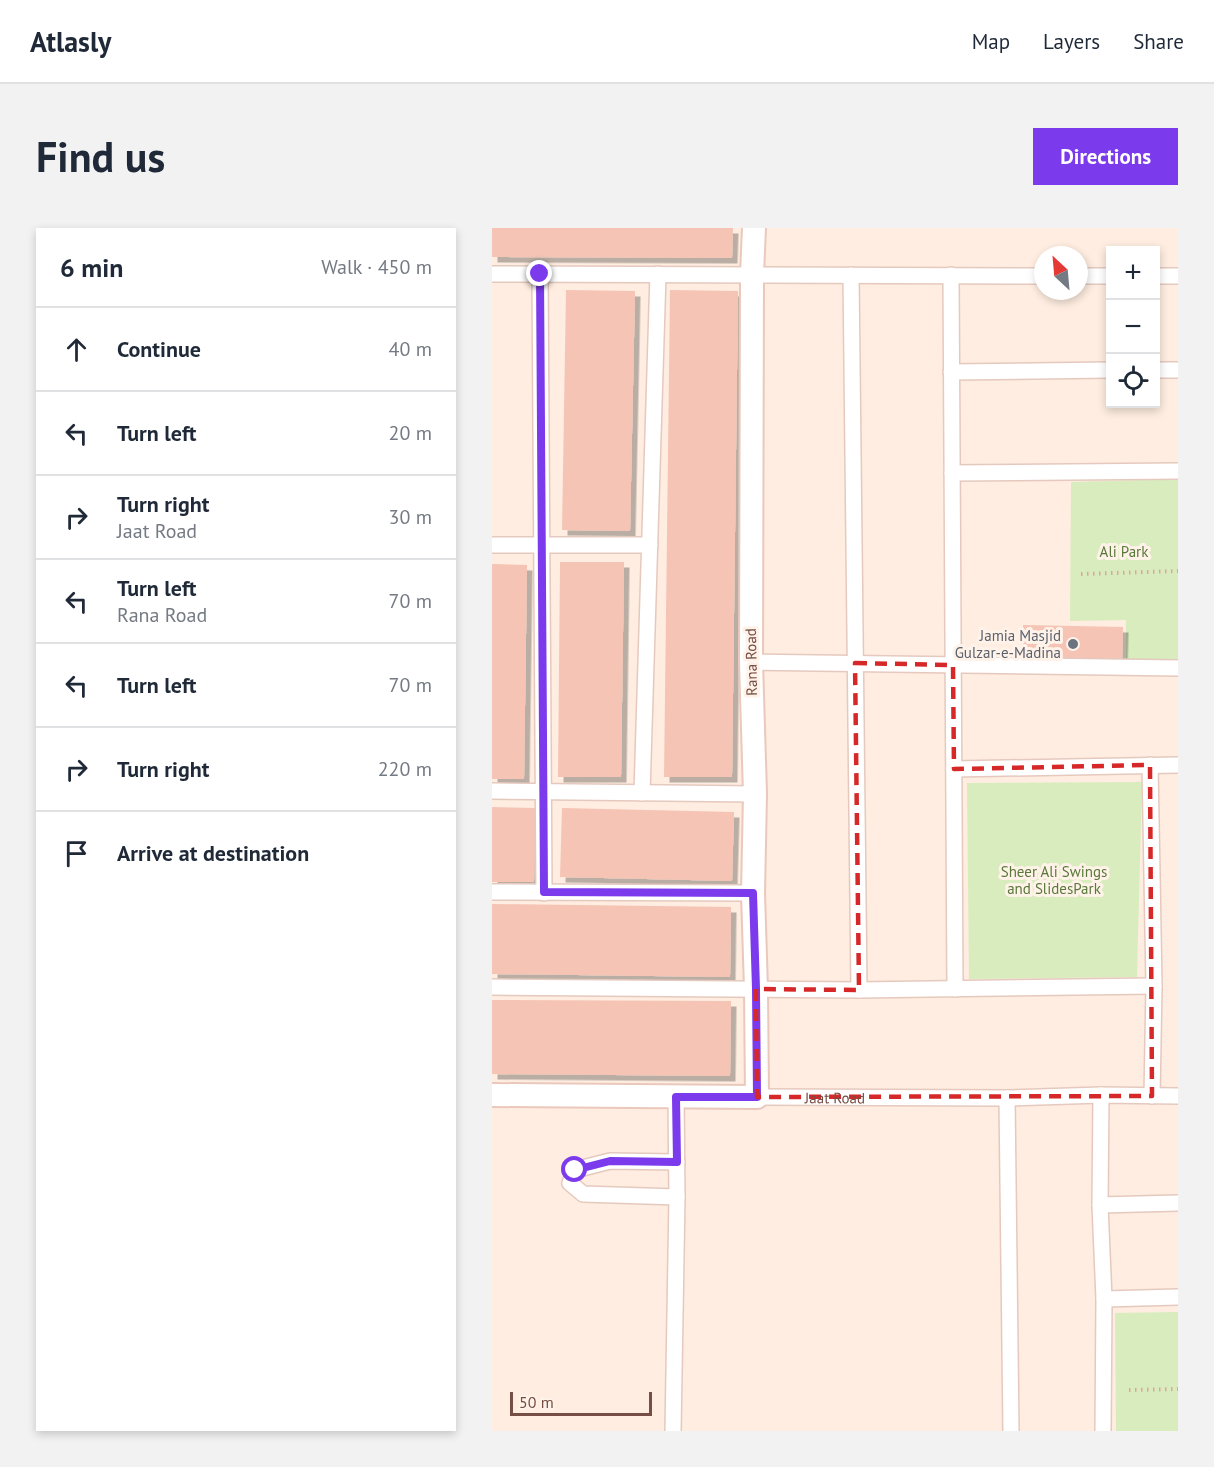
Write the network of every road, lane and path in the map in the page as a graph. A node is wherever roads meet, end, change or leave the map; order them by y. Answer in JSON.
{"nodes":[{"id":1,"x":754,"y":228,"type":"edge"},
{"id":2,"x":492,"y":274,"type":"edge"},
{"id":3,"x":540,"y":274,"type":"junction"},
{"id":4,"x":658,"y":274,"type":"junction"},
{"id":5,"x":752,"y":274,"type":"junction"},
{"id":6,"x":851,"y":275,"type":"junction"},
{"id":7,"x":951,"y":276,"type":"junction"},
{"id":8,"x":1034,"y":276,"type":"edge"},
{"id":9,"x":1088,"y":276,"type":"edge"},
{"id":10,"x":1106,"y":276,"type":"edge"},
{"id":11,"x":1160,"y":276,"type":"edge"},
{"id":12,"x":1178,"y":276,"type":"edge"},
{"id":13,"x":1106,"y":370,"type":"edge"},
{"id":14,"x":1160,"y":370,"type":"edge"},
{"id":15,"x":1178,"y":370,"type":"edge"},
{"id":16,"x":951,"y":372,"type":"junction"},
{"id":17,"x":1178,"y":471,"type":"edge"},
{"id":18,"x":952,"y":473,"type":"junction"},
{"id":19,"x":492,"y":545,"type":"edge"},
{"id":20,"x":650,"y":545,"type":"junction"},
{"id":21,"x":541,"y":546,"type":"junction"},
{"id":22,"x":1178,"y":571,"type":"edge"},
{"id":23,"x":1081,"y":574,"type":"dead end"},
{"id":24,"x":751,"y":662,"type":"junction"},
{"id":25,"x":855,"y":663,"type":"junction"},
{"id":26,"x":953,"y":665,"type":"junction"},
{"id":27,"x":1178,"y":668,"type":"edge"},
{"id":28,"x":1150,"y":765,"type":"junction"},
{"id":29,"x":1178,"y":765,"type":"edge"},
{"id":30,"x":954,"y":769,"type":"junction"},
{"id":31,"x":492,"y":791,"type":"edge"},
{"id":32,"x":543,"y":792,"type":"junction"},
{"id":33,"x":642,"y":793,"type":"junction"},
{"id":34,"x":755,"y":794,"type":"junction"},
{"id":35,"x":492,"y":892,"type":"edge"},
{"id":36,"x":544,"y":892,"type":"junction"},
{"id":37,"x":753,"y":893,"type":"junction"},
{"id":38,"x":1154,"y":986,"type":"junction"},
{"id":39,"x":492,"y":987,"type":"edge"},
{"id":40,"x":756,"y":989,"type":"junction"},
{"id":41,"x":955,"y":989,"type":"junction"},
{"id":42,"x":859,"y":990,"type":"junction"},
{"id":43,"x":492,"y":1095,"type":"edge"},
{"id":44,"x":1101,"y":1095,"type":"junction"},
{"id":45,"x":1152,"y":1096,"type":"junction"},
{"id":46,"x":1178,"y":1096,"type":"edge"},
{"id":47,"x":676,"y":1097,"type":"junction"},
{"id":48,"x":757,"y":1097,"type":"junction"},
{"id":49,"x":1007,"y":1098,"type":"junction"},
{"id":50,"x":677,"y":1162,"type":"junction"},
{"id":51,"x":676,"y":1197,"type":"junction"},
{"id":52,"x":1178,"y":1203,"type":"edge"},
{"id":53,"x":1100,"y":1205,"type":"junction"},
{"id":54,"x":1178,"y":1298,"type":"edge"},
{"id":55,"x":1104,"y":1299,"type":"junction"},
{"id":56,"x":1178,"y":1389,"type":"edge"},
{"id":57,"x":1129,"y":1390,"type":"dead end"},
{"id":58,"x":673,"y":1431,"type":"edge"},
{"id":59,"x":1011,"y":1431,"type":"edge"},
{"id":60,"x":1103,"y":1431,"type":"edge"}],
"edges":[{"from":1,"to":5,"type":"street","name":"Rana Road"},
{"from":2,"to":3,"type":"street"},
{"from":3,"to":4,"type":"street"},
{"from":3,"to":21,"type":"street"},
{"from":4,"to":5,"type":"street"},
{"from":4,"to":20,"type":"street"},
{"from":5,"to":6,"type":"street"},
{"from":5,"to":24,"type":"street","name":"Rana Road"},
{"from":6,"to":7,"type":"street"},
{"from":6,"to":25,"type":"street"},
{"from":7,"to":8,"type":"street"},
{"from":7,"to":16,"type":"street"},
{"from":9,"to":10,"type":"street"},
{"from":11,"to":12,"type":"street"},
{"from":13,"to":16,"type":"street"},
{"from":14,"to":15,"type":"street"},
{"from":16,"to":18,"type":"street"},
{"from":17,"to":18,"type":"street"},
{"from":18,"to":26,"type":"street"},
{"from":19,"to":21,"type":"street"},
{"from":20,"to":21,"type":"street"},
{"from":20,"to":33,"type":"street"},
{"from":21,"to":32,"type":"street"},
{"from":22,"to":23,"type":"path"},
{"from":24,"to":25,"type":"street"},
{"from":24,"to":34,"type":"street","name":"Rana Road"},
{"from":25,"to":26,"type":"street"},
{"from":25,"to":42,"type":"street"},
{"from":26,"to":27,"type":"street"},
{"from":26,"to":30,"type":"street"},
{"from":28,"to":29,"type":"street"},
{"from":28,"to":30,"type":"street"},
{"from":28,"to":38,"type":"street"},
{"from":30,"to":41,"type":"street"},
{"from":31,"to":32,"type":"street"},
{"from":32,"to":33,"type":"street"},
{"from":32,"to":36,"type":"street"},
{"from":33,"to":34,"type":"street"},
{"from":34,"to":37,"type":"street","name":"Rana Road"},
{"from":35,"to":36,"type":"street"},
{"from":36,"to":37,"type":"street"},
{"from":37,"to":40,"type":"street","name":"Rana Road"},
{"from":38,"to":41,"type":"street"},
{"from":38,"to":45,"type":"street"},
{"from":39,"to":40,"type":"street"},
{"from":40,"to":42,"type":"street"},
{"from":40,"to":48,"type":"street","name":"Rana Road"},
{"from":41,"to":42,"type":"street"},
{"from":43,"to":47,"type":"street","name":"Jaat Road"},
{"from":44,"to":45,"type":"street","name":"Jaat Road"},
{"from":44,"to":49,"type":"street","name":"Jaat Road"},
{"from":44,"to":53,"type":"street"},
{"from":45,"to":46,"type":"street","name":"Jaat Road"},
{"from":47,"to":48,"type":"street","name":"Jaat Road"},
{"from":47,"to":50,"type":"street"},
{"from":48,"to":49,"type":"street","name":"Jaat Road"},
{"from":49,"to":59,"type":"street"},
{"from":50,"to":51,"type":"street"},
{"from":50,"to":51,"type":"street"},
{"from":51,"to":58,"type":"street"},
{"from":52,"to":53,"type":"street"},
{"from":53,"to":55,"type":"street"},
{"from":54,"to":55,"type":"street"},
{"from":55,"to":60,"type":"street"},
{"from":56,"to":57,"type":"path"}]}
